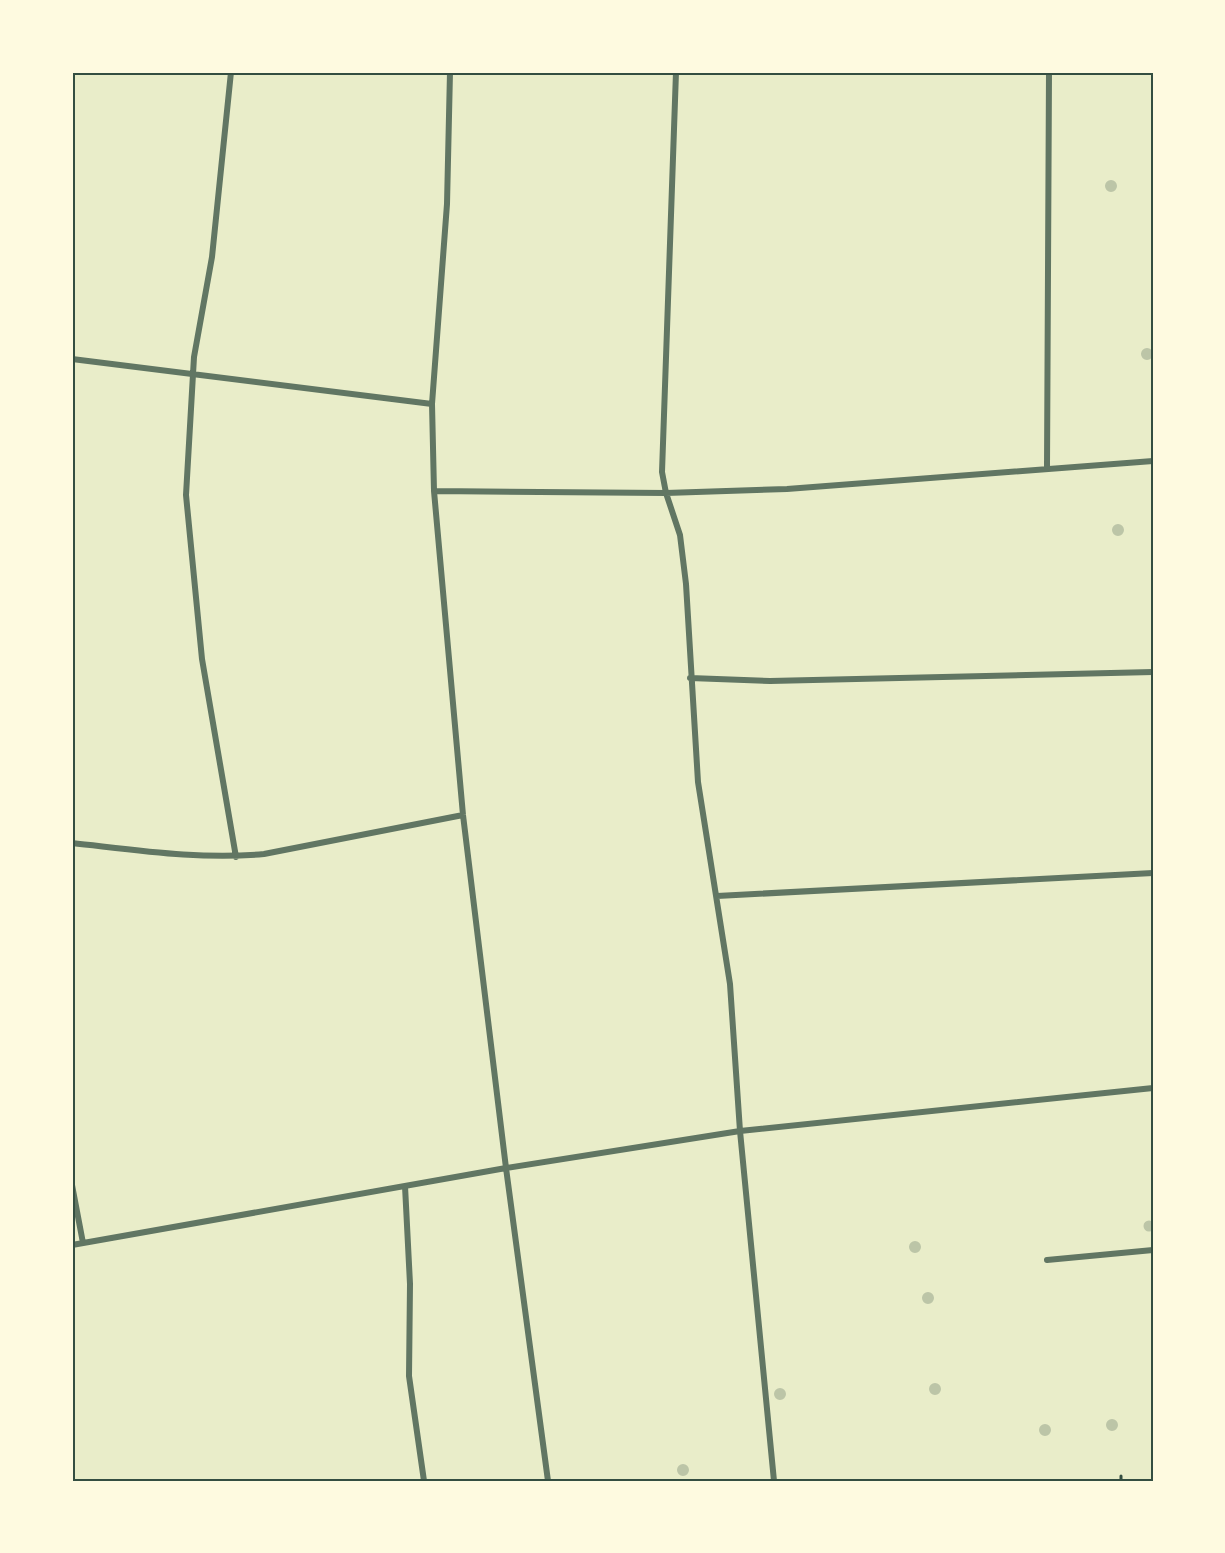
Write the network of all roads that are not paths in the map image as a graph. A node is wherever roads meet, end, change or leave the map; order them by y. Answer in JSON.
{"nodes":[{"id":1,"x":231,"y":72,"type":"edge"},
{"id":2,"x":450,"y":72,"type":"edge"},
{"id":3,"x":676,"y":72,"type":"edge"},
{"id":4,"x":1049,"y":72,"type":"edge"},
{"id":5,"x":72,"y":359,"type":"edge"},
{"id":6,"x":194,"y":375,"type":"junction"},
{"id":7,"x":432,"y":404,"type":"junction"},
{"id":8,"x":1153,"y":461,"type":"edge"},
{"id":9,"x":1047,"y":469,"type":"junction"},
{"id":10,"x":434,"y":491,"type":"junction"},
{"id":11,"x":666,"y":493,"type":"junction"},
{"id":12,"x":1153,"y":672,"type":"edge"},
{"id":13,"x":690,"y":678,"type":"junction"},
{"id":14,"x":463,"y":815,"type":"junction"},
{"id":15,"x":72,"y":843,"type":"edge"},
{"id":16,"x":236,"y":857,"type":"junction"},
{"id":17,"x":1153,"y":873,"type":"edge"},
{"id":18,"x":717,"y":897,"type":"junction"},
{"id":19,"x":1153,"y":1088,"type":"edge"},
{"id":20,"x":740,"y":1131,"type":"junction"},
{"id":21,"x":506,"y":1168,"type":"junction"},
{"id":22,"x":72,"y":1185,"type":"edge"},
{"id":23,"x":405,"y":1186,"type":"junction"},
{"id":24,"x":83,"y":1243,"type":"junction"},
{"id":25,"x":72,"y":1245,"type":"edge"},
{"id":26,"x":1153,"y":1250,"type":"edge"},
{"id":27,"x":1047,"y":1260,"type":"dead end"},
{"id":28,"x":424,"y":1481,"type":"edge"},
{"id":29,"x":548,"y":1481,"type":"edge"},
{"id":30,"x":774,"y":1481,"type":"edge"}],
"edges":[{"from":1,"to":6,"type":"street"},
{"from":2,"to":7,"type":"street"},
{"from":3,"to":11,"type":"street"},
{"from":4,"to":9,"type":"street"},
{"from":5,"to":6,"type":"street"},
{"from":6,"to":7,"type":"street"},
{"from":6,"to":16,"type":"street"},
{"from":7,"to":10,"type":"street"},
{"from":8,"to":9,"type":"street"},
{"from":9,"to":11,"type":"street"},
{"from":10,"to":11,"type":"street"},
{"from":10,"to":14,"type":"street"},
{"from":11,"to":13,"type":"street"},
{"from":12,"to":13,"type":"street"},
{"from":13,"to":18,"type":"street"},
{"from":14,"to":16,"type":"street"},
{"from":14,"to":21,"type":"street"},
{"from":15,"to":16,"type":"street"},
{"from":17,"to":18,"type":"street"},
{"from":18,"to":20,"type":"street"},
{"from":19,"to":20,"type":"street"},
{"from":20,"to":21,"type":"street"},
{"from":20,"to":30,"type":"street"},
{"from":21,"to":23,"type":"street"},
{"from":21,"to":29,"type":"street"},
{"from":22,"to":24,"type":"street"},
{"from":23,"to":24,"type":"street"},
{"from":23,"to":28,"type":"street"},
{"from":24,"to":25,"type":"street"},
{"from":26,"to":27,"type":"street"}]}
